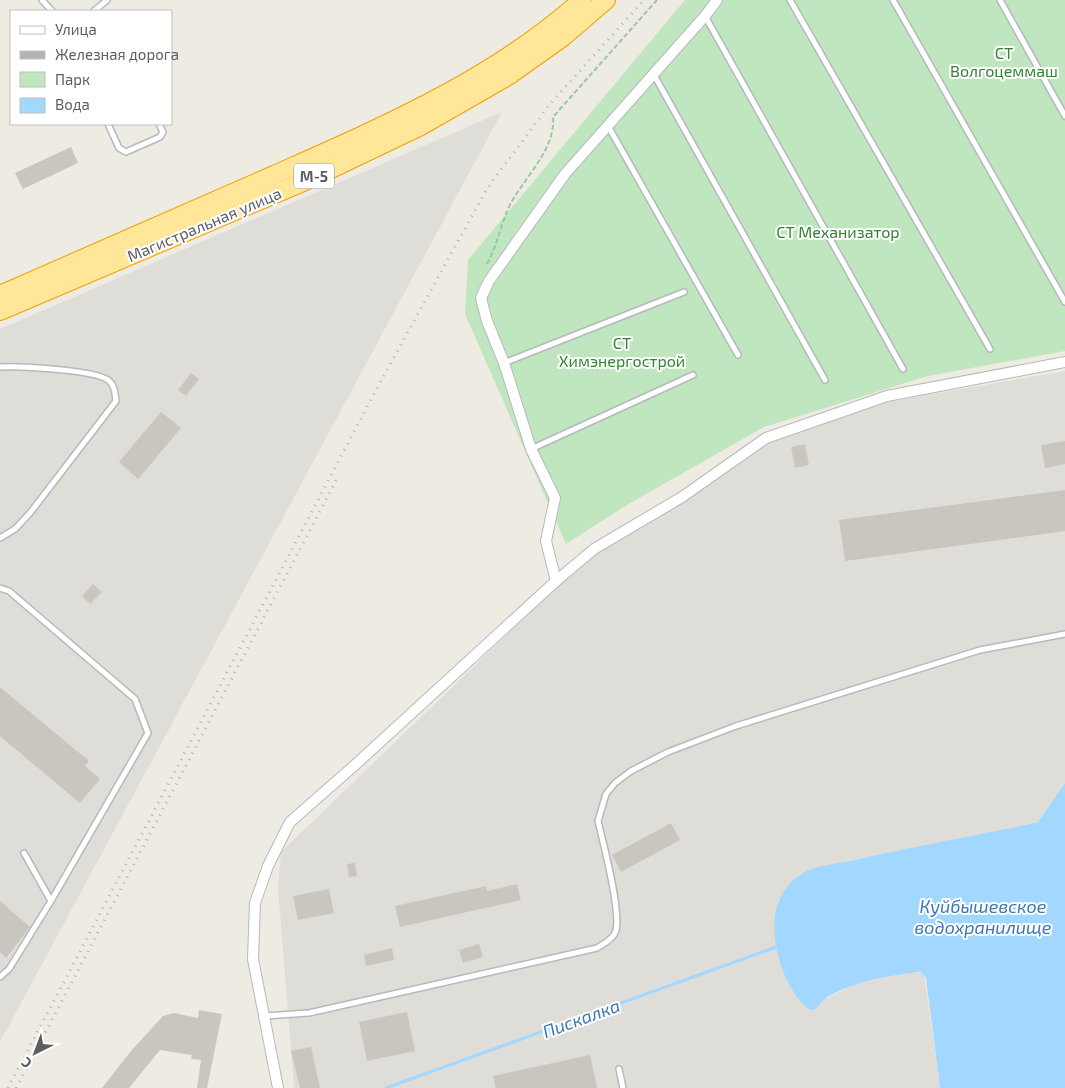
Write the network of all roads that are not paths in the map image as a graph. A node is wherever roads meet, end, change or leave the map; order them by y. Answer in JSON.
{"nodes":[{"id":1,"x":42,"y":0,"type":"edge"},
{"id":2,"x":107,"y":0,"type":"edge"},
{"id":3,"x":582,"y":0,"type":"edge"},
{"id":4,"x":606,"y":0,"type":"edge"},
{"id":5,"x":717,"y":0,"type":"edge"},
{"id":6,"x":790,"y":0,"type":"edge"},
{"id":7,"x":893,"y":0,"type":"edge"},
{"id":8,"x":1000,"y":0,"type":"edge"},
{"id":9,"x":51,"y":10,"type":"edge"},
{"id":10,"x":95,"y":10,"type":"edge"},
{"id":11,"x":705,"y":16,"type":"junction"},
{"id":12,"x":654,"y":75,"type":"junction"},
{"id":13,"x":1065,"y":116,"type":"edge"},
{"id":14,"x":108,"y":125,"type":"edge"},
{"id":15,"x":159,"y":125,"type":"edge"},
{"id":16,"x":608,"y":126,"type":"junction"},
{"id":17,"x":684,"y":292,"type":"dead end"},
{"id":18,"x":0,"y":295,"type":"edge"},
{"id":19,"x":1065,"y":302,"type":"edge"},
{"id":20,"x":0,"y":311,"type":"edge"},
{"id":21,"x":990,"y":349,"type":"dead end"},
{"id":22,"x":738,"y":355,"type":"dead end"},
{"id":23,"x":1065,"y":362,"type":"edge"},
{"id":24,"x":504,"y":363,"type":"junction"},
{"id":25,"x":0,"y":367,"type":"edge"},
{"id":26,"x":904,"y":369,"type":"dead end"},
{"id":27,"x":692,"y":375,"type":"dead end"},
{"id":28,"x":825,"y":380,"type":"dead end"},
{"id":29,"x":531,"y":449,"type":"junction"},
{"id":30,"x":0,"y":538,"type":"edge"},
{"id":31,"x":556,"y":581,"type":"junction"},
{"id":32,"x":0,"y":588,"type":"edge"},
{"id":33,"x":1065,"y":634,"type":"edge"},
{"id":34,"x":24,"y":853,"type":"dead end"},
{"id":35,"x":51,"y":901,"type":"junction"},
{"id":36,"x":0,"y":977,"type":"edge"},
{"id":37,"x":263,"y":1016,"type":"junction"},
{"id":38,"x":619,"y":1069,"type":"dead end"},
{"id":39,"x":278,"y":1088,"type":"edge"},
{"id":40,"x":623,"y":1088,"type":"edge"}],
"edges":[{"from":1,"to":9,"type":"lane"},
{"from":2,"to":10,"type":"lane"},
{"from":3,"to":18,"type":"highway","name":"Магистральная улица","number":"М-5"},
{"from":4,"to":20,"type":"highway","name":"Магистральная улица","number":"М-5"},
{"from":5,"to":11,"type":"street"},
{"from":6,"to":21,"type":"lane"},
{"from":7,"to":19,"type":"lane"},
{"from":8,"to":13,"type":"lane"},
{"from":11,"to":12,"type":"street"},
{"from":11,"to":26,"type":"lane"},
{"from":12,"to":16,"type":"street"},
{"from":12,"to":28,"type":"lane"},
{"from":14,"to":15,"type":"lane"},
{"from":16,"to":22,"type":"lane"},
{"from":16,"to":24,"type":"street"},
{"from":17,"to":24,"type":"lane"},
{"from":23,"to":31,"type":"street"},
{"from":24,"to":29,"type":"street"},
{"from":25,"to":30,"type":"lane"},
{"from":27,"to":29,"type":"lane"},
{"from":29,"to":31,"type":"street"},
{"from":31,"to":37,"type":"street"},
{"from":32,"to":35,"type":"lane"},
{"from":33,"to":37,"type":"lane"},
{"from":34,"to":35,"type":"lane"},
{"from":35,"to":36,"type":"lane"},
{"from":37,"to":39,"type":"street"},
{"from":38,"to":40,"type":"lane"}]}
